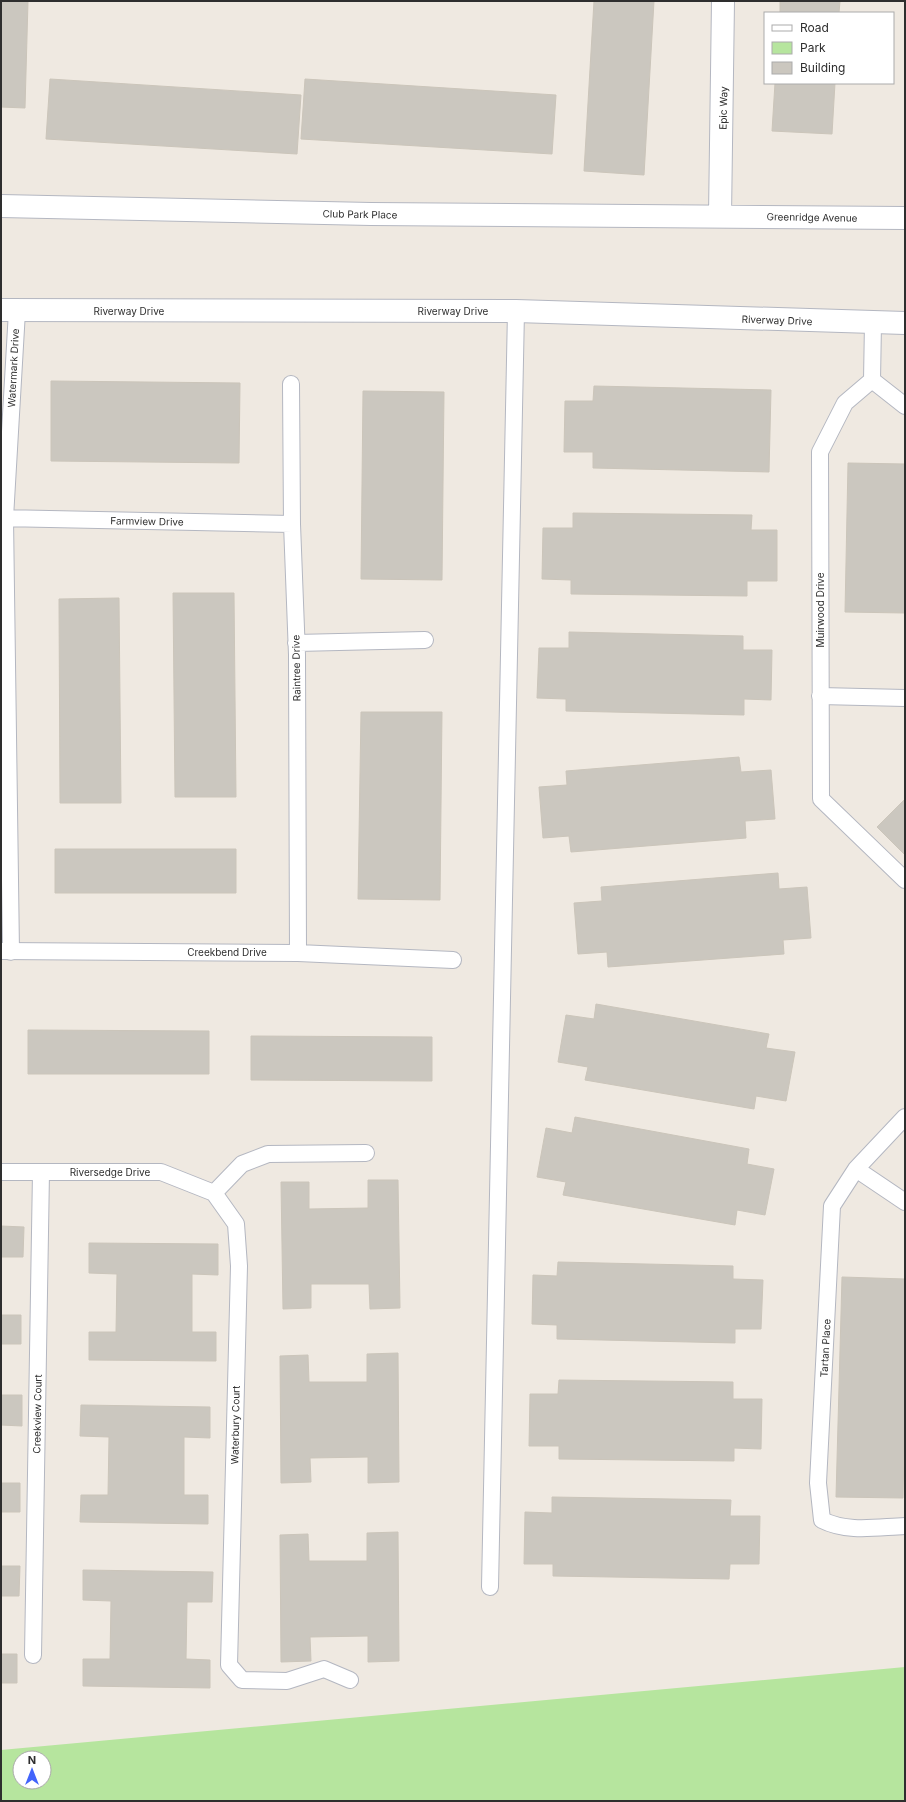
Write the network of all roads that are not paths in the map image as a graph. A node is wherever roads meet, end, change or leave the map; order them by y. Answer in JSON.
{"nodes":[{"id":1,"x":723,"y":1,"type":"edge"},
{"id":2,"x":1,"y":206,"type":"edge"},
{"id":3,"x":720,"y":216,"type":"junction"},
{"id":4,"x":905,"y":218,"type":"edge"},
{"id":5,"x":9,"y":311,"type":"edge"},
{"id":6,"x":516,"y":311,"type":"junction"},
{"id":7,"x":873,"y":323,"type":"junction"},
{"id":8,"x":905,"y":323,"type":"edge"},
{"id":9,"x":872,"y":380,"type":"junction"},
{"id":10,"x":291,"y":384,"type":"dead end"},
{"id":11,"x":905,"y":406,"type":"edge"},
{"id":12,"x":3,"y":518,"type":"edge"},
{"id":13,"x":292,"y":524,"type":"junction"},
{"id":14,"x":425,"y":640,"type":"dead end"},
{"id":15,"x":296,"y":643,"type":"junction"},
{"id":16,"x":820,"y":696,"type":"junction"},
{"id":17,"x":905,"y":698,"type":"edge"},
{"id":18,"x":905,"y":880,"type":"edge"},
{"id":19,"x":6,"y":952,"type":"edge"},
{"id":20,"x":298,"y":953,"type":"junction"},
{"id":21,"x":453,"y":960,"type":"dead end"},
{"id":22,"x":905,"y":1116,"type":"edge"},
{"id":23,"x":366,"y":1153,"type":"dead end"},
{"id":24,"x":856,"y":1169,"type":"junction"},
{"id":25,"x":1,"y":1172,"type":"edge"},
{"id":26,"x":41,"y":1172,"type":"junction"},
{"id":27,"x":214,"y":1192,"type":"junction"},
{"id":28,"x":905,"y":1202,"type":"edge"},
{"id":29,"x":905,"y":1526,"type":"edge"},
{"id":30,"x":490,"y":1587,"type":"dead end"},
{"id":31,"x":34,"y":1655,"type":"dead end"},
{"id":32,"x":350,"y":1680,"type":"dead end"}],
"edges":[{"from":1,"to":3,"type":"street","name":"Epic Way"},
{"from":2,"to":3,"type":"street","name":"Club Park Place"},
{"from":3,"to":4,"type":"street","name":"Greenridge Avenue"},
{"from":5,"to":6,"type":"street","name":"Riverway Drive"},
{"from":5,"to":12,"type":"lane","name":"Watermark Drive"},
{"from":6,"to":7,"type":"street","name":"Riverway Drive"},
{"from":6,"to":30,"type":"lane"},
{"from":7,"to":8,"type":"street","name":"Riverway Drive"},
{"from":7,"to":9,"type":"lane"},
{"from":9,"to":11,"type":"lane"},
{"from":9,"to":16,"type":"lane","name":"Muirwood Drive"},
{"from":10,"to":13,"type":"lane","name":"Raintree Drive"},
{"from":12,"to":13,"type":"lane","name":"Farmview Drive"},
{"from":12,"to":19,"type":"lane","name":"Watermark Drive"},
{"from":13,"to":15,"type":"lane","name":"Raintree Drive"},
{"from":14,"to":15,"type":"lane"},
{"from":15,"to":20,"type":"lane","name":"Raintree Drive"},
{"from":16,"to":17,"type":"lane"},
{"from":16,"to":18,"type":"lane","name":"Muirwood Drive"},
{"from":19,"to":20,"type":"lane","name":"Creekbend Drive"},
{"from":20,"to":21,"type":"lane","name":"Creekbend Drive"},
{"from":22,"to":24,"type":"lane","name":"Tartan Place"},
{"from":23,"to":27,"type":"lane"},
{"from":24,"to":28,"type":"lane"},
{"from":24,"to":29,"type":"lane","name":"Tartan Place"},
{"from":25,"to":26,"type":"lane","name":"Riversedge Drive"},
{"from":26,"to":27,"type":"lane","name":"Riversedge Drive"},
{"from":26,"to":31,"type":"lane","name":"Creekview Court"},
{"from":27,"to":32,"type":"lane","name":"Waterbury Court"}]}
